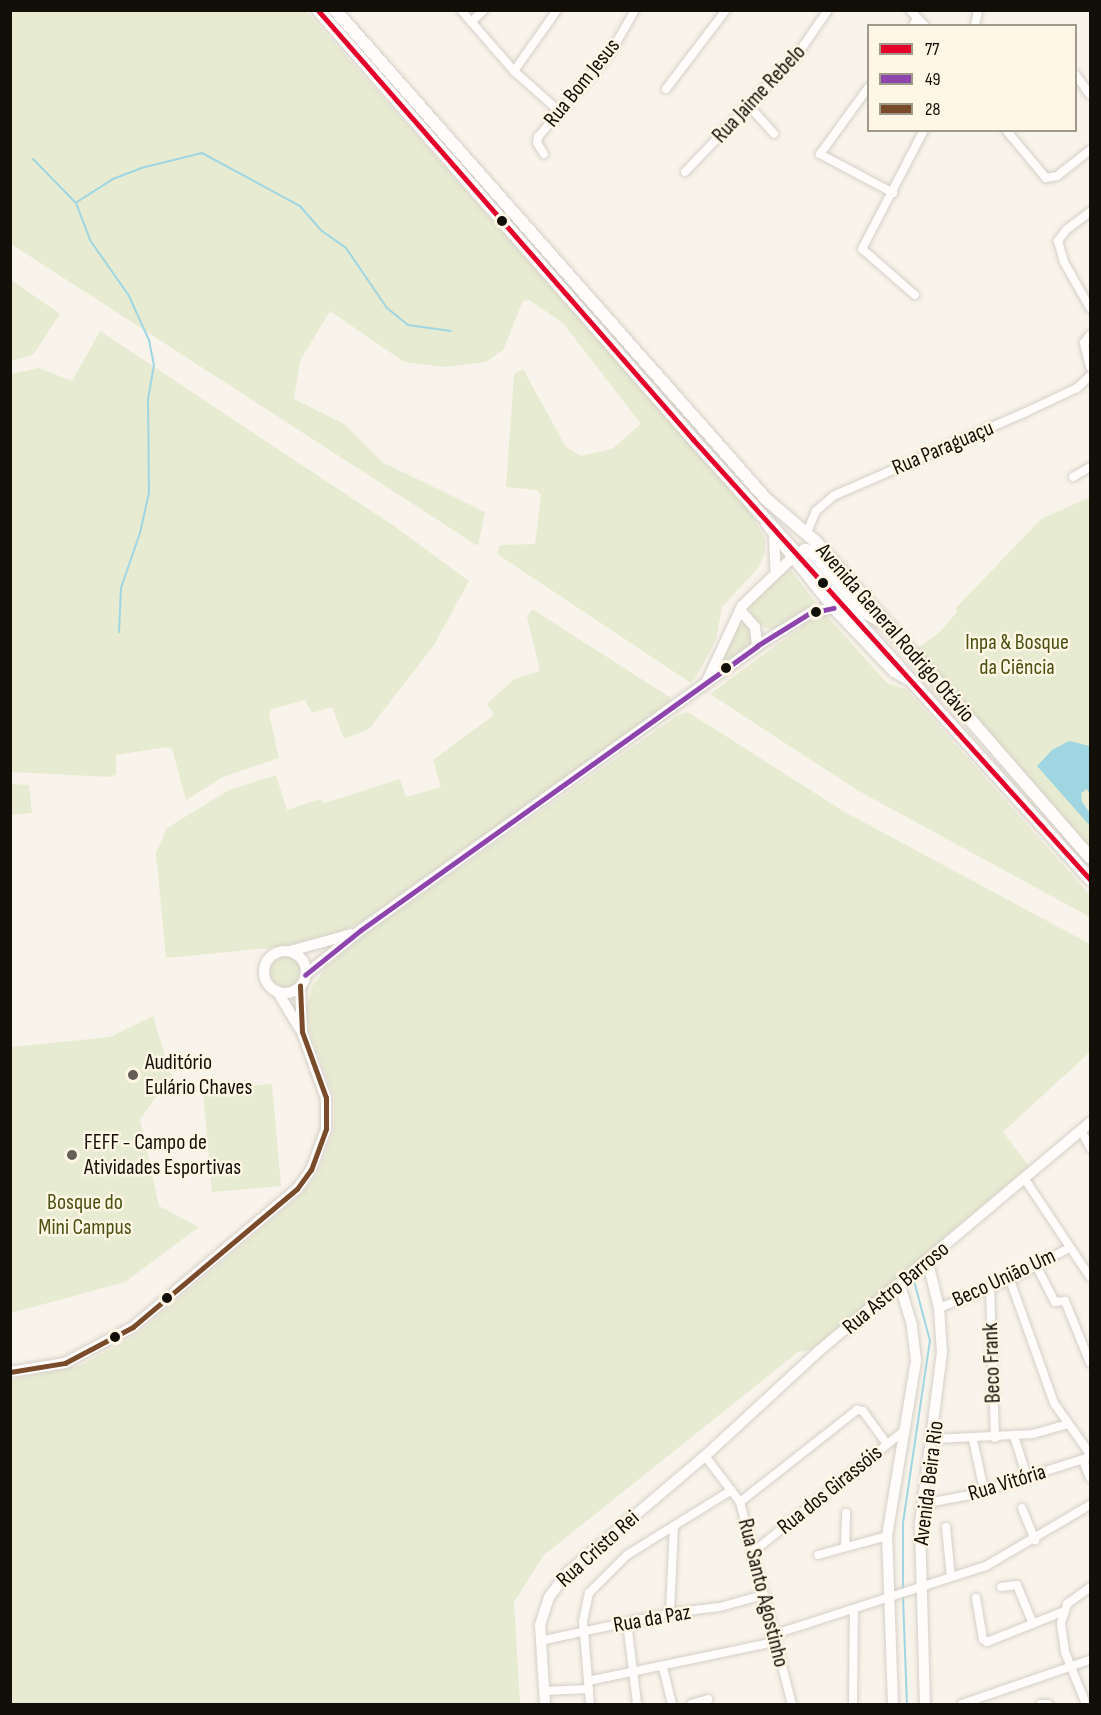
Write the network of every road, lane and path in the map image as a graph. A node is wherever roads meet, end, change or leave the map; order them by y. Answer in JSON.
{"nodes":[{"id":1,"x":318,"y":10,"type":"edge"},
{"id":2,"x":334,"y":10,"type":"edge"},
{"id":3,"x":461,"y":10,"type":"edge"},
{"id":4,"x":484,"y":10,"type":"edge"},
{"id":5,"x":557,"y":10,"type":"edge"},
{"id":6,"x":635,"y":10,"type":"edge"},
{"id":7,"x":726,"y":10,"type":"edge"},
{"id":8,"x":828,"y":10,"type":"edge"},
{"id":9,"x":910,"y":10,"type":"edge"},
{"id":10,"x":471,"y":22,"type":"junction"},
{"id":11,"x":915,"y":22,"type":"edge"},
{"id":12,"x":514,"y":71,"type":"junction"},
{"id":13,"x":1087,"y":84,"type":"edge"},
{"id":14,"x":666,"y":89,"type":"dead end"},
{"id":15,"x":867,"y":89,"type":"edge"},
{"id":16,"x":1090,"y":95,"type":"edge"},
{"id":17,"x":750,"y":106,"type":"junction"},
{"id":18,"x":558,"y":110,"type":"junction"},
{"id":19,"x":923,"y":132,"type":"edge"},
{"id":20,"x":1008,"y":132,"type":"edge"},
{"id":21,"x":774,"y":134,"type":"dead end"},
{"id":22,"x":1090,"y":150,"type":"edge"},
{"id":23,"x":544,"y":154,"type":"dead end"},
{"id":24,"x":684,"y":172,"type":"dead end"},
{"id":25,"x":893,"y":193,"type":"junction"},
{"id":26,"x":1090,"y":212,"type":"edge"},
{"id":27,"x":915,"y":295,"type":"dead end"},
{"id":28,"x":1090,"y":308,"type":"edge"},
{"id":29,"x":1090,"y":335,"type":"edge"},
{"id":30,"x":1090,"y":367,"type":"edge"},
{"id":31,"x":1090,"y":376,"type":"edge"},
{"id":32,"x":1090,"y":467,"type":"edge"},
{"id":33,"x":1073,"y":477,"type":"dead end"},
{"id":34,"x":756,"y":505,"type":"junction"},
{"id":35,"x":807,"y":532,"type":"junction"},
{"id":36,"x":774,"y":539,"type":"junction"},
{"id":37,"x":795,"y":557,"type":"junction"},
{"id":38,"x":776,"y":572,"type":"junction"},
{"id":39,"x":833,"y":608,"type":"junction"},
{"id":40,"x":740,"y":610,"type":"junction"},
{"id":41,"x":888,"y":624,"type":"junction"},
{"id":42,"x":755,"y":627,"type":"junction"},
{"id":43,"x":773,"y":635,"type":"junction"},
{"id":44,"x":757,"y":646,"type":"junction"},
{"id":45,"x":917,"y":684,"type":"junction"},
{"id":46,"x":695,"y":694,"type":"junction"},
{"id":47,"x":1090,"y":857,"type":"edge"},
{"id":48,"x":1090,"y":879,"type":"edge"},
{"id":49,"x":361,"y":930,"type":"junction"},
{"id":50,"x":288,"y":951,"type":"junction"},
{"id":51,"x":305,"y":975,"type":"junction"},
{"id":52,"x":300,"y":986,"type":"junction"},
{"id":53,"x":277,"y":991,"type":"junction"},
{"id":54,"x":302,"y":1032,"type":"junction"},
{"id":55,"x":1086,"y":1127,"type":"edge"},
{"id":56,"x":1090,"y":1148,"type":"edge"},
{"id":57,"x":1024,"y":1178,"type":"junction"},
{"id":58,"x":1069,"y":1248,"type":"junction"},
{"id":59,"x":928,"y":1263,"type":"junction"},
{"id":60,"x":1036,"y":1267,"type":"junction"},
{"id":61,"x":1090,"y":1277,"type":"edge"},
{"id":62,"x":1010,"y":1280,"type":"junction"},
{"id":63,"x":900,"y":1286,"type":"junction"},
{"id":64,"x":990,"y":1287,"type":"junction"},
{"id":65,"x":939,"y":1308,"type":"junction"},
{"id":66,"x":1090,"y":1363,"type":"edge"},
{"id":67,"x":10,"y":1372,"type":"edge"},
{"id":68,"x":1068,"y":1424,"type":"junction"},
{"id":69,"x":906,"y":1430,"type":"junction"},
{"id":70,"x":1014,"y":1436,"type":"junction"},
{"id":71,"x":934,"y":1438,"type":"junction"},
{"id":72,"x":995,"y":1438,"type":"junction"},
{"id":73,"x":973,"y":1440,"type":"junction"},
{"id":74,"x":887,"y":1444,"type":"junction"},
{"id":75,"x":705,"y":1456,"type":"junction"},
{"id":76,"x":1088,"y":1457,"type":"edge"},
{"id":77,"x":1027,"y":1477,"type":"junction"},
{"id":78,"x":1090,"y":1478,"type":"edge"},
{"id":79,"x":732,"y":1490,"type":"junction"},
{"id":80,"x":984,"y":1490,"type":"junction"},
{"id":81,"x":740,"y":1502,"type":"junction"},
{"id":82,"x":922,"y":1504,"type":"junction"},
{"id":83,"x":1090,"y":1505,"type":"edge"},
{"id":84,"x":1022,"y":1508,"type":"dead end"},
{"id":85,"x":846,"y":1513,"type":"dead end"},
{"id":86,"x":674,"y":1526,"type":"junction"},
{"id":87,"x":946,"y":1527,"type":"dead end"},
{"id":88,"x":888,"y":1536,"type":"junction"},
{"id":89,"x":1035,"y":1540,"type":"junction"},
{"id":90,"x":845,"y":1547,"type":"junction"},
{"id":91,"x":754,"y":1551,"type":"junction"},
{"id":92,"x":818,"y":1555,"type":"dead end"},
{"id":93,"x":951,"y":1576,"type":"junction"},
{"id":94,"x":920,"y":1586,"type":"junction"},
{"id":95,"x":1000,"y":1587,"type":"dead end"},
{"id":96,"x":1090,"y":1587,"type":"edge"},
{"id":97,"x":763,"y":1595,"type":"junction"},
{"id":98,"x":894,"y":1596,"type":"junction"},
{"id":99,"x":976,"y":1598,"type":"dead end"},
{"id":100,"x":854,"y":1610,"type":"junction"},
{"id":101,"x":1062,"y":1612,"type":"junction"},
{"id":102,"x":670,"y":1613,"type":"junction"},
{"id":103,"x":627,"y":1622,"type":"junction"},
{"id":104,"x":1033,"y":1623,"type":"junction"},
{"id":105,"x":584,"y":1634,"type":"junction"},
{"id":106,"x":773,"y":1639,"type":"junction"},
{"id":107,"x":540,"y":1641,"type":"junction"},
{"id":108,"x":1090,"y":1660,"type":"edge"},
{"id":109,"x":1070,"y":1667,"type":"junction"},
{"id":110,"x":663,"y":1668,"type":"junction"},
{"id":111,"x":634,"y":1674,"type":"junction"},
{"id":112,"x":589,"y":1685,"type":"junction"},
{"id":113,"x":544,"y":1691,"type":"junction"},
{"id":114,"x":708,"y":1699,"type":"dead end"},
{"id":115,"x":545,"y":1704,"type":"edge"},
{"id":116,"x":590,"y":1704,"type":"edge"},
{"id":117,"x":637,"y":1704,"type":"edge"},
{"id":118,"x":672,"y":1704,"type":"edge"},
{"id":119,"x":691,"y":1704,"type":"edge"},
{"id":120,"x":792,"y":1704,"type":"edge"},
{"id":121,"x":853,"y":1704,"type":"edge"},
{"id":122,"x":893,"y":1704,"type":"edge"},
{"id":123,"x":925,"y":1704,"type":"edge"},
{"id":124,"x":962,"y":1704,"type":"edge"},
{"id":125,"x":1086,"y":1704,"type":"edge"}],
"edges":[{"from":1,"to":34,"type":"main road","name":"Avenida General Rodrigo Otávio"},
{"from":2,"to":35,"type":"main road","name":"Avenida General Rodrigo Otávio"},
{"from":3,"to":10,"type":"street"},
{"from":4,"to":10,"type":"street"},
{"from":5,"to":12,"type":"street"},
{"from":6,"to":18,"type":"street","name":"Rua Bom Jesus"},
{"from":7,"to":14,"type":"street"},
{"from":8,"to":17,"type":"street","name":"Rua Jaime Rebelo"},
{"from":9,"to":11,"type":"street"},
{"from":10,"to":12,"type":"street"},
{"from":12,"to":18,"type":"street"},
{"from":13,"to":16,"type":"street"},
{"from":15,"to":25,"type":"street"},
{"from":17,"to":21,"type":"street"},
{"from":17,"to":24,"type":"street","name":"Rua Jaime Rebelo"},
{"from":18,"to":23,"type":"street","name":"Rua Bom Jesus"},
{"from":19,"to":25,"type":"street"},
{"from":20,"to":22,"type":"street"},
{"from":25,"to":27,"type":"street"},
{"from":26,"to":28,"type":"street"},
{"from":29,"to":30,"type":"street"},
{"from":31,"to":35,"type":"street","name":"Rua Paraguaçu"},
{"from":32,"to":33,"type":"street"},
{"from":34,"to":36,"type":"street","name":"Avenida General Rodrigo Otávio"},
{"from":34,"to":37,"type":"main road","name":"Avenida General Rodrigo Otávio"},
{"from":35,"to":41,"type":"main road","name":"Avenida General Rodrigo Otávio"},
{"from":36,"to":37,"type":"street","name":"Avenida General Rodrigo Otávio"},
{"from":36,"to":38,"type":"street"},
{"from":37,"to":38,"type":"street"},
{"from":37,"to":39,"type":"street","name":"Avenida General Rodrigo Otávio"},
{"from":37,"to":41,"type":"main road"},
{"from":37,"to":45,"type":"main road","name":"Avenida General Rodrigo Otávio"},
{"from":38,"to":40,"type":"street"},
{"from":39,"to":43,"type":"street"},
{"from":39,"to":45,"type":"street","name":"Avenida General Rodrigo Otávio"},
{"from":40,"to":42,"type":"street"},
{"from":40,"to":46,"type":"street"},
{"from":41,"to":47,"type":"main road","name":"Avenida General Rodrigo Otávio"},
{"from":42,"to":43,"type":"street"},
{"from":42,"to":44,"type":"street"},
{"from":43,"to":44,"type":"street"},
{"from":44,"to":46,"type":"street"},
{"from":45,"to":48,"type":"main road","name":"Avenida General Rodrigo Otávio"},
{"from":46,"to":49,"type":"street"},
{"from":49,"to":50,"type":"street"},
{"from":49,"to":51,"type":"street"},
{"from":50,"to":51,"type":"street"},
{"from":50,"to":53,"type":"street"},
{"from":51,"to":52,"type":"street"},
{"from":52,"to":53,"type":"street"},
{"from":52,"to":54,"type":"street"},
{"from":53,"to":54,"type":"street"},
{"from":54,"to":67,"type":"street"},
{"from":55,"to":56,"type":"street"},
{"from":55,"to":57,"type":"street","name":"Rua Astro Barroso"},
{"from":57,"to":58,"type":"street"},
{"from":57,"to":59,"type":"street","name":"Rua Astro Barroso"},
{"from":58,"to":60,"type":"street","name":"Beco União Um"},
{"from":58,"to":61,"type":"street"},
{"from":59,"to":63,"type":"street","name":"Rua Astro Barroso"},
{"from":59,"to":65,"type":"street","name":"Avenida Beira Rio"},
{"from":60,"to":62,"type":"street","name":"Beco União Um"},
{"from":60,"to":66,"type":"street"},
{"from":62,"to":64,"type":"street","name":"Beco União Um"},
{"from":62,"to":68,"type":"street"},
{"from":63,"to":69,"type":"street","name":"Avenida Beira Rio"},
{"from":63,"to":75,"type":"street","name":"Rua Astro Barroso"},
{"from":64,"to":65,"type":"street","name":"Beco União Um"},
{"from":64,"to":72,"type":"street","name":"Beco Frank"},
{"from":65,"to":71,"type":"street","name":"Avenida Beira Rio"},
{"from":68,"to":70,"type":"street"},
{"from":68,"to":76,"type":"street"},
{"from":69,"to":74,"type":"street","name":"Rua dos Girassóis"},
{"from":69,"to":88,"type":"street","name":"Avenida Beira Rio"},
{"from":70,"to":72,"type":"street"},
{"from":70,"to":77,"type":"street"},
{"from":71,"to":73,"type":"street"},
{"from":71,"to":82,"type":"street","name":"Avenida Beira Rio"},
{"from":72,"to":73,"type":"street"},
{"from":73,"to":80,"type":"street"},
{"from":74,"to":81,"type":"street"},
{"from":74,"to":91,"type":"street","name":"Rua dos Girassóis"},
{"from":75,"to":79,"type":"street","name":"Rua Santo Agostinho"},
{"from":75,"to":107,"type":"street","name":"Rua Cristo Rei"},
{"from":76,"to":77,"type":"street","name":"Rua Vitória"},
{"from":76,"to":78,"type":"street"},
{"from":77,"to":80,"type":"street","name":"Rua Vitória"},
{"from":79,"to":81,"type":"street","name":"Rua Santo Agostinho"},
{"from":79,"to":86,"type":"street"},
{"from":80,"to":82,"type":"street","name":"Rua Vitória"},
{"from":81,"to":91,"type":"street","name":"Rua Santo Agostinho"},
{"from":82,"to":94,"type":"street","name":"Avenida Beira Rio"},
{"from":83,"to":89,"type":"street"},
{"from":84,"to":89,"type":"street"},
{"from":85,"to":90,"type":"street"},
{"from":86,"to":102,"type":"street"},
{"from":86,"to":105,"type":"street"},
{"from":87,"to":93,"type":"street"},
{"from":88,"to":90,"type":"street"},
{"from":88,"to":98,"type":"street","name":"Avenida Beira Rio"},
{"from":89,"to":93,"type":"street"},
{"from":90,"to":92,"type":"street"},
{"from":91,"to":97,"type":"street","name":"Rua Santo Agostinho"},
{"from":93,"to":94,"type":"street"},
{"from":94,"to":98,"type":"street"},
{"from":94,"to":123,"type":"street","name":"Avenida Beira Rio"},
{"from":95,"to":104,"type":"street"},
{"from":96,"to":101,"type":"street"},
{"from":97,"to":102,"type":"street","name":"Rua da Paz"},
{"from":97,"to":106,"type":"street","name":"Rua Santo Agostinho"},
{"from":98,"to":100,"type":"street"},
{"from":98,"to":122,"type":"street","name":"Avenida Beira Rio"},
{"from":99,"to":104,"type":"street"},
{"from":100,"to":106,"type":"street"},
{"from":100,"to":121,"type":"street"},
{"from":101,"to":104,"type":"street"},
{"from":101,"to":109,"type":"street"},
{"from":102,"to":103,"type":"street","name":"Rua da Paz"},
{"from":103,"to":105,"type":"street","name":"Rua da Paz"},
{"from":103,"to":111,"type":"street"},
{"from":105,"to":107,"type":"street","name":"Rua da Paz"},
{"from":105,"to":112,"type":"street"},
{"from":106,"to":110,"type":"street"},
{"from":106,"to":120,"type":"street","name":"Rua Santo Agostinho"},
{"from":107,"to":113,"type":"street","name":"Rua Cristo Rei"},
{"from":108,"to":109,"type":"street"},
{"from":109,"to":124,"type":"street"},
{"from":109,"to":125,"type":"street"},
{"from":110,"to":111,"type":"street"},
{"from":110,"to":118,"type":"street"},
{"from":111,"to":112,"type":"street"},
{"from":111,"to":117,"type":"street"},
{"from":112,"to":113,"type":"street"},
{"from":112,"to":116,"type":"street"},
{"from":113,"to":115,"type":"street","name":"Rua Cristo Rei"},
{"from":114,"to":119,"type":"street"}]}
